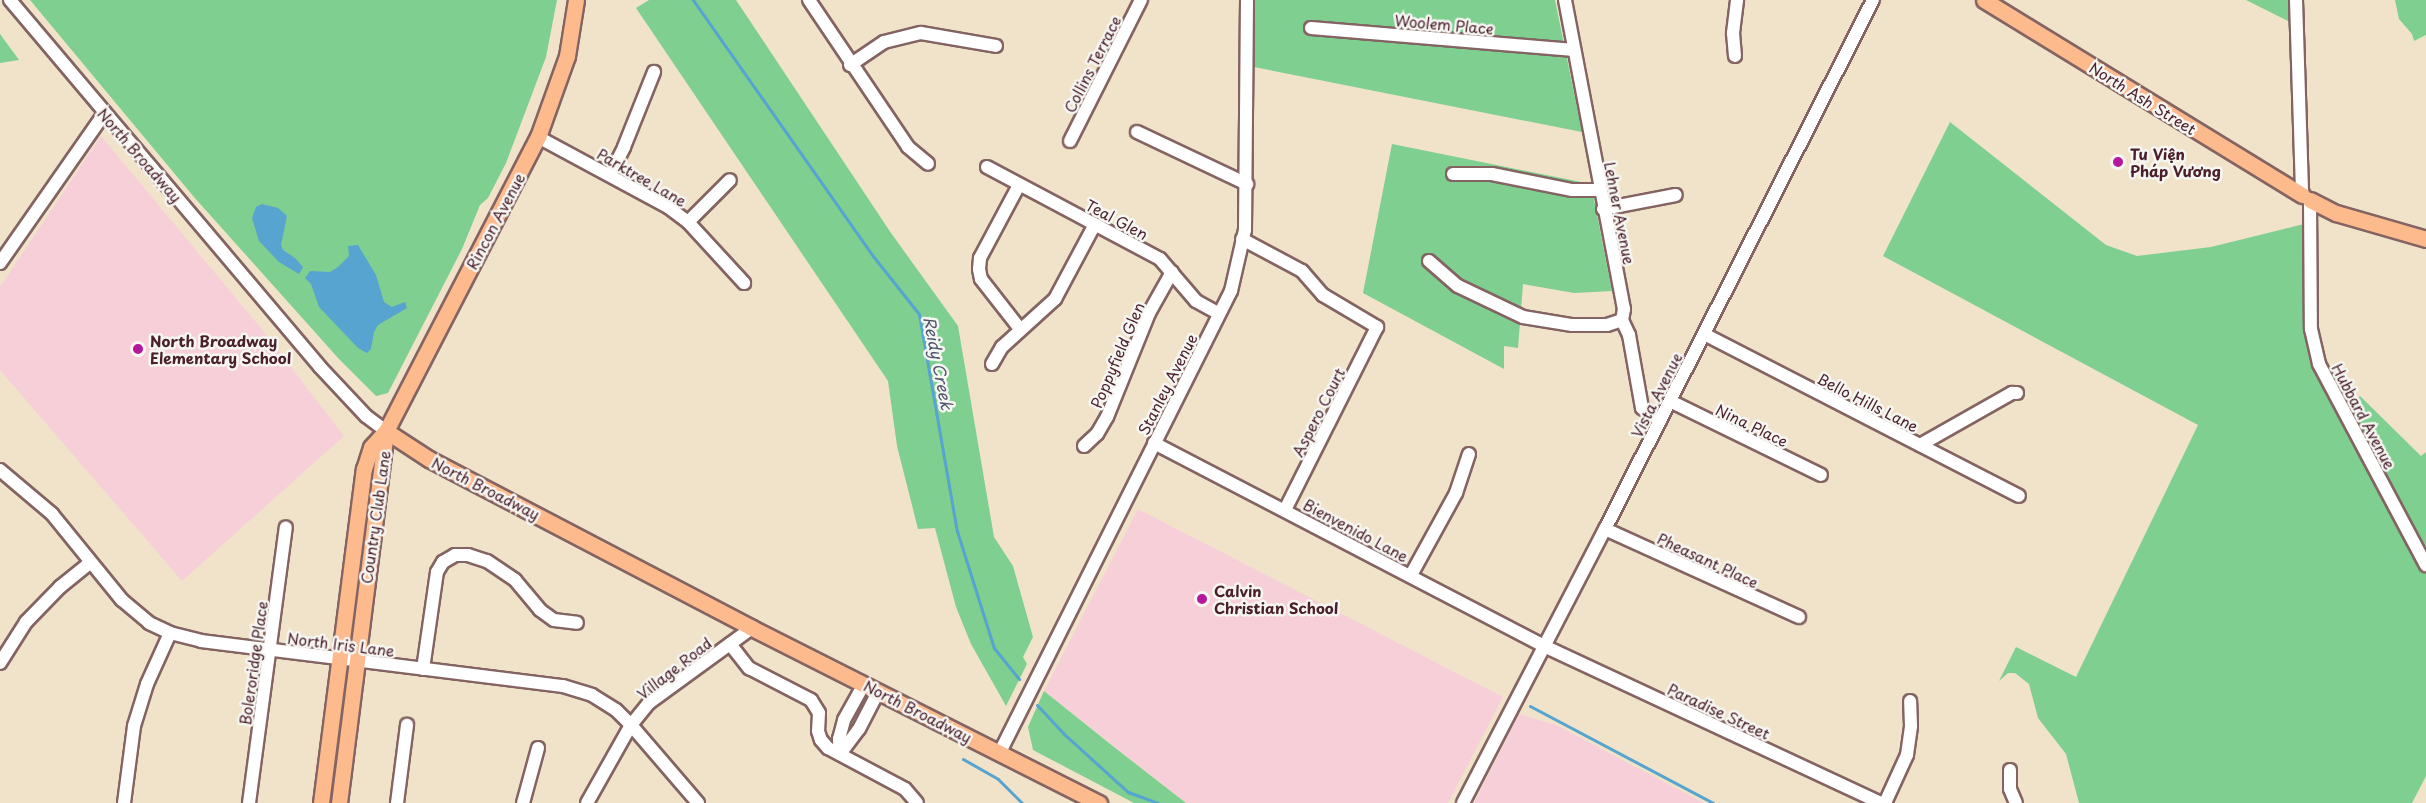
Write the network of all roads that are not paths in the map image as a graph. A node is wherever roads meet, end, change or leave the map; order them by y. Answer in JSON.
{"nodes":[{"id":1,"x":10,"y":0,"type":"edge"},
{"id":2,"x":576,"y":0,"type":"edge"},
{"id":3,"x":809,"y":0,"type":"edge"},
{"id":4,"x":1141,"y":0,"type":"edge"},
{"id":5,"x":1246,"y":0,"type":"edge"},
{"id":6,"x":1565,"y":0,"type":"edge"},
{"id":7,"x":1737,"y":0,"type":"edge"},
{"id":8,"x":1873,"y":0,"type":"edge"},
{"id":9,"x":1984,"y":0,"type":"edge"},
{"id":10,"x":2296,"y":0,"type":"edge"},
{"id":11,"x":1311,"y":28,"type":"dead end"},
{"id":12,"x":996,"y":46,"type":"dead end"},
{"id":13,"x":1574,"y":50,"type":"junction"},
{"id":14,"x":1735,"y":56,"type":"dead end"},
{"id":15,"x":850,"y":65,"type":"junction"},
{"id":16,"x":654,"y":72,"type":"dead end"},
{"id":17,"x":104,"y":114,"type":"junction"},
{"id":18,"x":1137,"y":132,"type":"dead end"},
{"id":19,"x":538,"y":137,"type":"junction"},
{"id":20,"x":1070,"y":141,"type":"dead end"},
{"id":21,"x":928,"y":164,"type":"dead end"},
{"id":22,"x":987,"y":167,"type":"dead end"},
{"id":23,"x":1453,"y":174,"type":"dead end"},
{"id":24,"x":610,"y":175,"type":"junction"},
{"id":25,"x":730,"y":180,"type":"dead end"},
{"id":26,"x":1247,"y":184,"type":"junction"},
{"id":27,"x":1019,"y":185,"type":"junction"},
{"id":28,"x":1600,"y":190,"type":"junction"},
{"id":29,"x":1676,"y":195,"type":"dead end"},
{"id":30,"x":2306,"y":198,"type":"junction"},
{"id":31,"x":1604,"y":209,"type":"junction"},
{"id":32,"x":688,"y":222,"type":"junction"},
{"id":33,"x":1095,"y":224,"type":"junction"},
{"id":34,"x":2426,"y":238,"type":"edge"},
{"id":35,"x":1242,"y":239,"type":"junction"},
{"id":36,"x":1,"y":261,"type":"edge"},
{"id":37,"x":1429,"y":261,"type":"dead end"},
{"id":38,"x":1172,"y":272,"type":"junction"},
{"id":39,"x":744,"y":284,"type":"dead end"},
{"id":40,"x":1219,"y":314,"type":"junction"},
{"id":41,"x":1622,"y":320,"type":"junction"},
{"id":42,"x":1020,"y":329,"type":"junction"},
{"id":43,"x":1704,"y":334,"type":"junction"},
{"id":44,"x":992,"y":364,"type":"dead end"},
{"id":45,"x":2017,"y":393,"type":"dead end"},
{"id":46,"x":1670,"y":401,"type":"junction"},
{"id":47,"x":1660,"y":420,"type":"junction"},
{"id":48,"x":386,"y":431,"type":"junction"},
{"id":49,"x":1154,"y":443,"type":"junction"},
{"id":50,"x":1920,"y":445,"type":"junction"},
{"id":51,"x":1084,"y":446,"type":"dead end"},
{"id":52,"x":1469,"y":454,"type":"dead end"},
{"id":53,"x":0,"y":470,"type":"edge"},
{"id":54,"x":1821,"y":475,"type":"dead end"},
{"id":55,"x":2019,"y":496,"type":"dead end"},
{"id":56,"x":1286,"y":510,"type":"junction"},
{"id":57,"x":286,"y":527,"type":"dead end"},
{"id":58,"x":1605,"y":529,"type":"junction"},
{"id":59,"x":90,"y":562,"type":"junction"},
{"id":60,"x":2426,"y":565,"type":"edge"},
{"id":61,"x":1411,"y":575,"type":"junction"},
{"id":62,"x":1799,"y":618,"type":"dead end"},
{"id":63,"x":577,"y":623,"type":"dead end"},
{"id":64,"x":752,"y":628,"type":"junction"},
{"id":65,"x":170,"y":633,"type":"junction"},
{"id":66,"x":730,"y":644,"type":"junction"},
{"id":67,"x":1544,"y":646,"type":"junction"},
{"id":68,"x":270,"y":650,"type":"junction"},
{"id":69,"x":339,"y":658,"type":"junction"},
{"id":70,"x":355,"y":660,"type":"junction"},
{"id":71,"x":0,"y":661,"type":"edge"},
{"id":72,"x":423,"y":669,"type":"junction"},
{"id":73,"x":864,"y":684,"type":"junction"},
{"id":74,"x":878,"y":692,"type":"junction"},
{"id":75,"x":1910,"y":700,"type":"dead end"},
{"id":76,"x":407,"y":725,"type":"dead end"},
{"id":77,"x":631,"y":725,"type":"junction"},
{"id":78,"x":538,"y":748,"type":"dead end"},
{"id":79,"x":1000,"y":752,"type":"junction"},
{"id":80,"x":840,"y":754,"type":"junction"},
{"id":81,"x":2010,"y":770,"type":"dead end"},
{"id":82,"x":124,"y":803,"type":"edge"},
{"id":83,"x":249,"y":803,"type":"edge"},
{"id":84,"x":321,"y":803,"type":"edge"},
{"id":85,"x":339,"y":803,"type":"edge"},
{"id":86,"x":397,"y":803,"type":"edge"},
{"id":87,"x":523,"y":803,"type":"edge"},
{"id":88,"x":587,"y":803,"type":"edge"},
{"id":89,"x":698,"y":803,"type":"edge"},
{"id":90,"x":917,"y":803,"type":"edge"},
{"id":91,"x":1099,"y":803,"type":"edge"},
{"id":92,"x":1463,"y":803,"type":"edge"},
{"id":93,"x":1883,"y":803,"type":"edge"},
{"id":94,"x":2016,"y":803,"type":"edge"}],
"edges":[{"from":1,"to":17,"type":"street","name":"North Broadway"},
{"from":2,"to":19,"type":"main road","name":"Rincon Avenue"},
{"from":3,"to":15,"type":"street"},
{"from":4,"to":20,"type":"street","name":"Collins Terrace"},
{"from":5,"to":26,"type":"street","name":"Stanley Avenue"},
{"from":6,"to":13,"type":"street","name":"Lehner Avenue"},
{"from":7,"to":14,"type":"street"},
{"from":8,"to":43,"type":"street","name":"Vista Avenue"},
{"from":9,"to":30,"type":"main road","name":"North Ash Street"},
{"from":10,"to":30,"type":"street","name":"Hubbard Avenue"},
{"from":11,"to":13,"type":"street","name":"Woolem Place"},
{"from":12,"to":15,"type":"street"},
{"from":13,"to":28,"type":"street","name":"Lehner Avenue"},
{"from":15,"to":21,"type":"street"},
{"from":16,"to":24,"type":"street"},
{"from":17,"to":36,"type":"street"},
{"from":17,"to":48,"type":"street","name":"North Broadway"},
{"from":18,"to":26,"type":"street"},
{"from":19,"to":24,"type":"street","name":"Parktree Lane"},
{"from":19,"to":48,"type":"main road","name":"Rincon Avenue"},
{"from":22,"to":27,"type":"street","name":"Teal Glen"},
{"from":23,"to":28,"type":"street"},
{"from":24,"to":32,"type":"street","name":"Parktree Lane"},
{"from":25,"to":32,"type":"street"},
{"from":26,"to":35,"type":"street","name":"Stanley Avenue"},
{"from":27,"to":33,"type":"street","name":"Teal Glen"},
{"from":27,"to":42,"type":"street"},
{"from":28,"to":31,"type":"street","name":"Lehner Avenue"},
{"from":29,"to":31,"type":"street"},
{"from":30,"to":34,"type":"main road","name":"North Ash Street"},
{"from":30,"to":60,"type":"street","name":"Hubbard Avenue"},
{"from":31,"to":41,"type":"street","name":"Lehner Avenue"},
{"from":32,"to":39,"type":"street","name":"Parktree Lane"},
{"from":33,"to":38,"type":"street","name":"Teal Glen"},
{"from":33,"to":42,"type":"street"},
{"from":35,"to":40,"type":"street","name":"Stanley Avenue"},
{"from":35,"to":56,"type":"street","name":"Aspero Court"},
{"from":37,"to":41,"type":"street"},
{"from":38,"to":40,"type":"street","name":"Teal Glen"},
{"from":38,"to":51,"type":"street","name":"Poppyfield Glen"},
{"from":40,"to":49,"type":"street","name":"Stanley Avenue"},
{"from":41,"to":47,"type":"street","name":"Lehner Avenue"},
{"from":42,"to":44,"type":"street"},
{"from":43,"to":46,"type":"street","name":"Vista Avenue"},
{"from":43,"to":50,"type":"street","name":"Bello Hills Lane"},
{"from":45,"to":50,"type":"street"},
{"from":46,"to":47,"type":"street","name":"Vista Avenue"},
{"from":46,"to":54,"type":"street","name":"Nina Place"},
{"from":47,"to":58,"type":"street","name":"Vista Avenue"},
{"from":48,"to":64,"type":"main road","name":"North Broadway"},
{"from":48,"to":69,"type":"main road","name":"Country Club Lane"},
{"from":48,"to":70,"type":"main road","name":"Country Club Lane"},
{"from":49,"to":56,"type":"street","name":"Bienvenido Lane"},
{"from":49,"to":79,"type":"street","name":"Stanley Avenue"},
{"from":50,"to":55,"type":"street","name":"Bello Hills Lane"},
{"from":52,"to":61,"type":"street"},
{"from":53,"to":59,"type":"street","name":"North Iris Lane"},
{"from":56,"to":61,"type":"street","name":"Bienvenido Lane"},
{"from":57,"to":68,"type":"street","name":"Boleroridge Place"},
{"from":58,"to":62,"type":"street","name":"Pheasant Place"},
{"from":58,"to":67,"type":"street","name":"Vista Avenue"},
{"from":59,"to":65,"type":"street","name":"North Iris Lane"},
{"from":59,"to":71,"type":"street"},
{"from":61,"to":67,"type":"street","name":"Bienvenido Lane"},
{"from":63,"to":72,"type":"street"},
{"from":64,"to":66,"type":"street","name":"Village Road"},
{"from":64,"to":73,"type":"main road","name":"North Broadway"},
{"from":65,"to":68,"type":"street","name":"North Iris Lane"},
{"from":65,"to":82,"type":"street"},
{"from":66,"to":77,"type":"street","name":"Village Road"},
{"from":66,"to":80,"type":"street"},
{"from":67,"to":92,"type":"street","name":"Vista Avenue"},
{"from":67,"to":93,"type":"street","name":"Paradise Street"},
{"from":68,"to":69,"type":"street","name":"North Iris Lane"},
{"from":68,"to":83,"type":"street","name":"Boleroridge Place"},
{"from":69,"to":70,"type":"street","name":"North Iris Lane"},
{"from":69,"to":84,"type":"main road","name":"Country Club Lane"},
{"from":70,"to":72,"type":"street","name":"North Iris Lane"},
{"from":70,"to":85,"type":"main road","name":"Country Club Lane"},
{"from":72,"to":77,"type":"street","name":"North Iris Lane"},
{"from":73,"to":74,"type":"main road","name":"North Broadway"},
{"from":73,"to":80,"type":"street"},
{"from":74,"to":79,"type":"main road","name":"North Broadway"},
{"from":74,"to":80,"type":"street"},
{"from":75,"to":93,"type":"street"},
{"from":76,"to":86,"type":"street"},
{"from":77,"to":88,"type":"street","name":"Village Road"},
{"from":77,"to":89,"type":"street","name":"North Iris Lane"},
{"from":78,"to":87,"type":"street"},
{"from":79,"to":91,"type":"main road","name":"North Broadway"},
{"from":80,"to":90,"type":"street"},
{"from":81,"to":94,"type":"street"}]}
